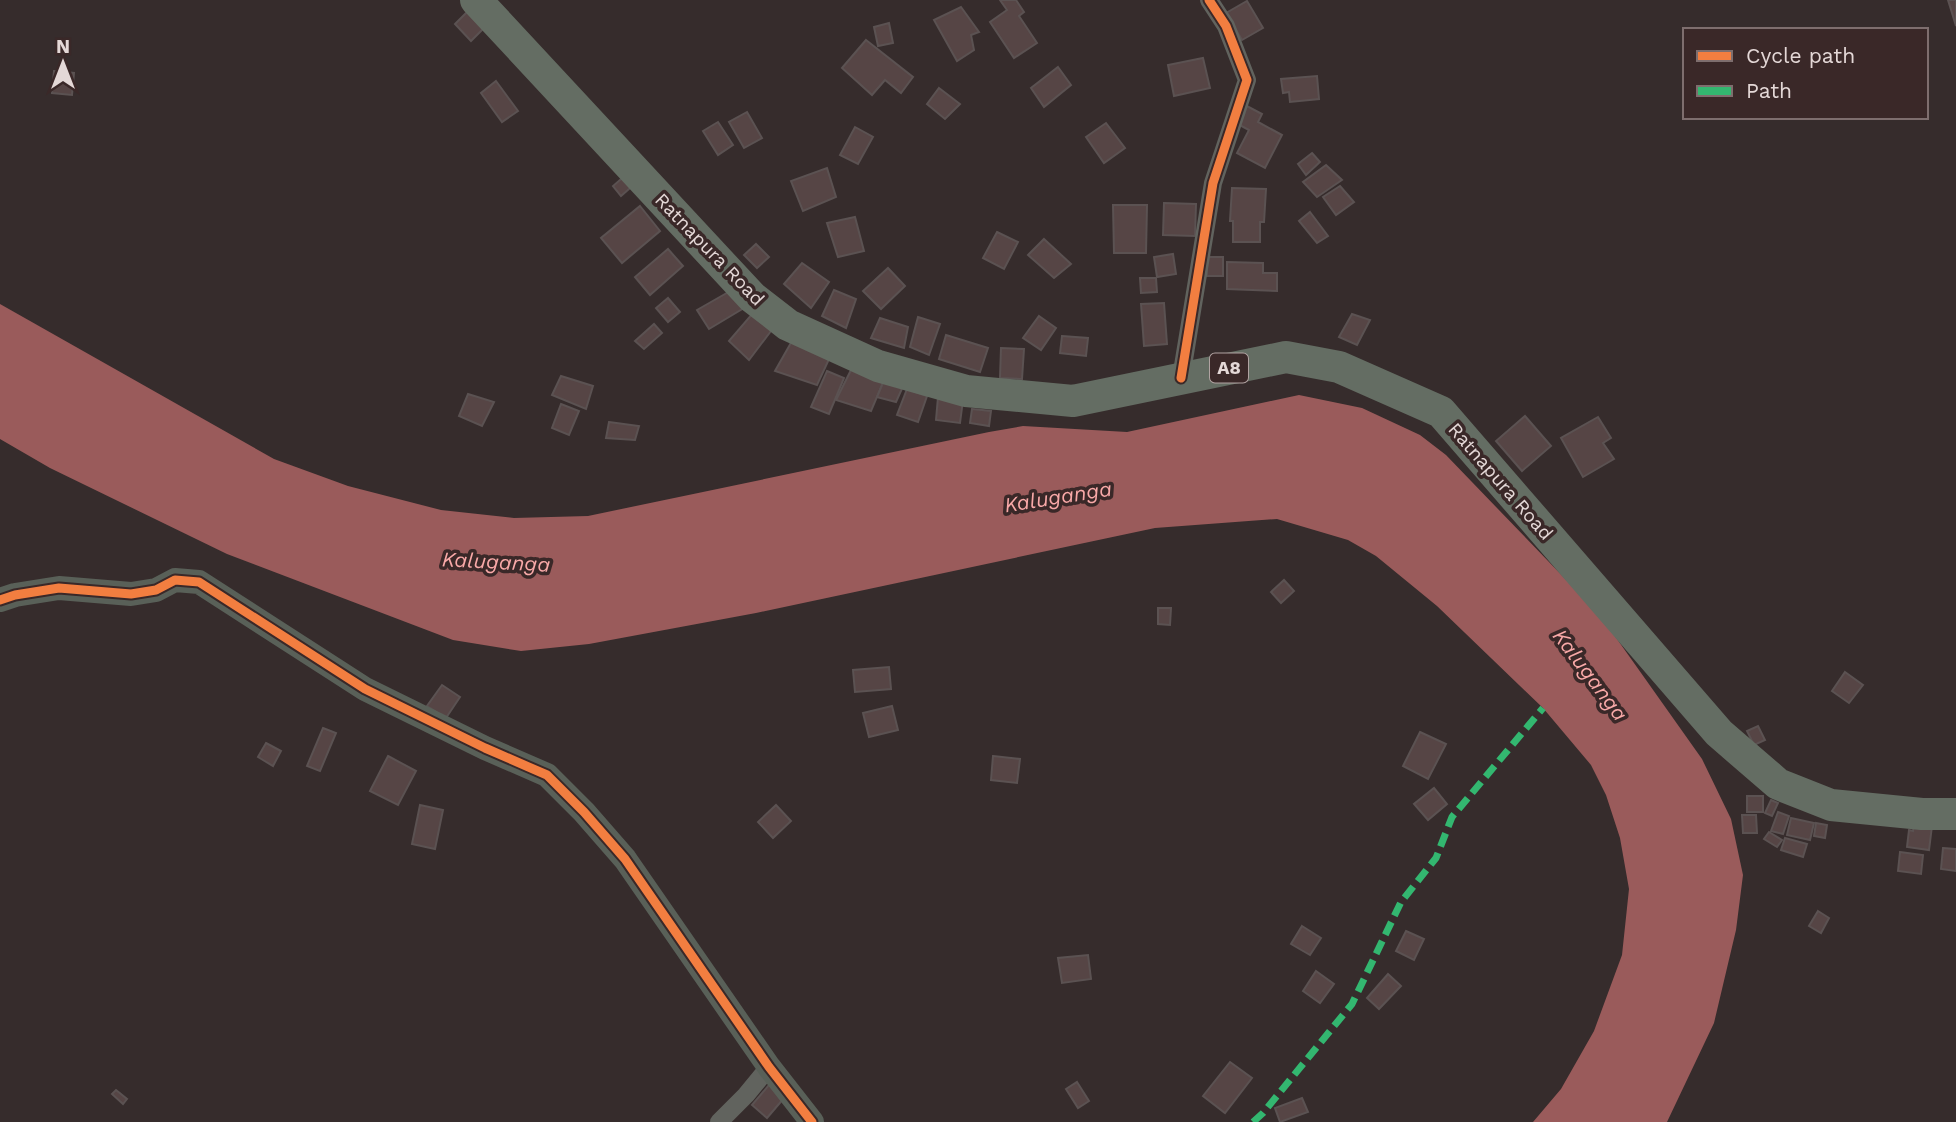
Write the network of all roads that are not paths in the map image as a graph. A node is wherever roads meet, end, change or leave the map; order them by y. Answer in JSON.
{"nodes":[{"id":1,"x":476,"y":0,"type":"edge"},
{"id":2,"x":1209,"y":0,"type":"edge"},
{"id":3,"x":1181,"y":379,"type":"junction"},
{"id":4,"x":0,"y":600,"type":"edge"},
{"id":5,"x":1956,"y":814,"type":"edge"},
{"id":6,"x":769,"y":1067,"type":"junction"},
{"id":7,"x":719,"y":1122,"type":"edge"},
{"id":8,"x":812,"y":1122,"type":"edge"}],
"edges":[{"from":1,"to":3,"type":"highway","name":"Ratnapura Road","number":"A8"},
{"from":2,"to":3,"type":"street"},
{"from":3,"to":5,"type":"highway","name":"Ratnapura Road","number":"A8"},
{"from":4,"to":6,"type":"street"},
{"from":6,"to":7,"type":"street"},
{"from":6,"to":8,"type":"street"}]}
